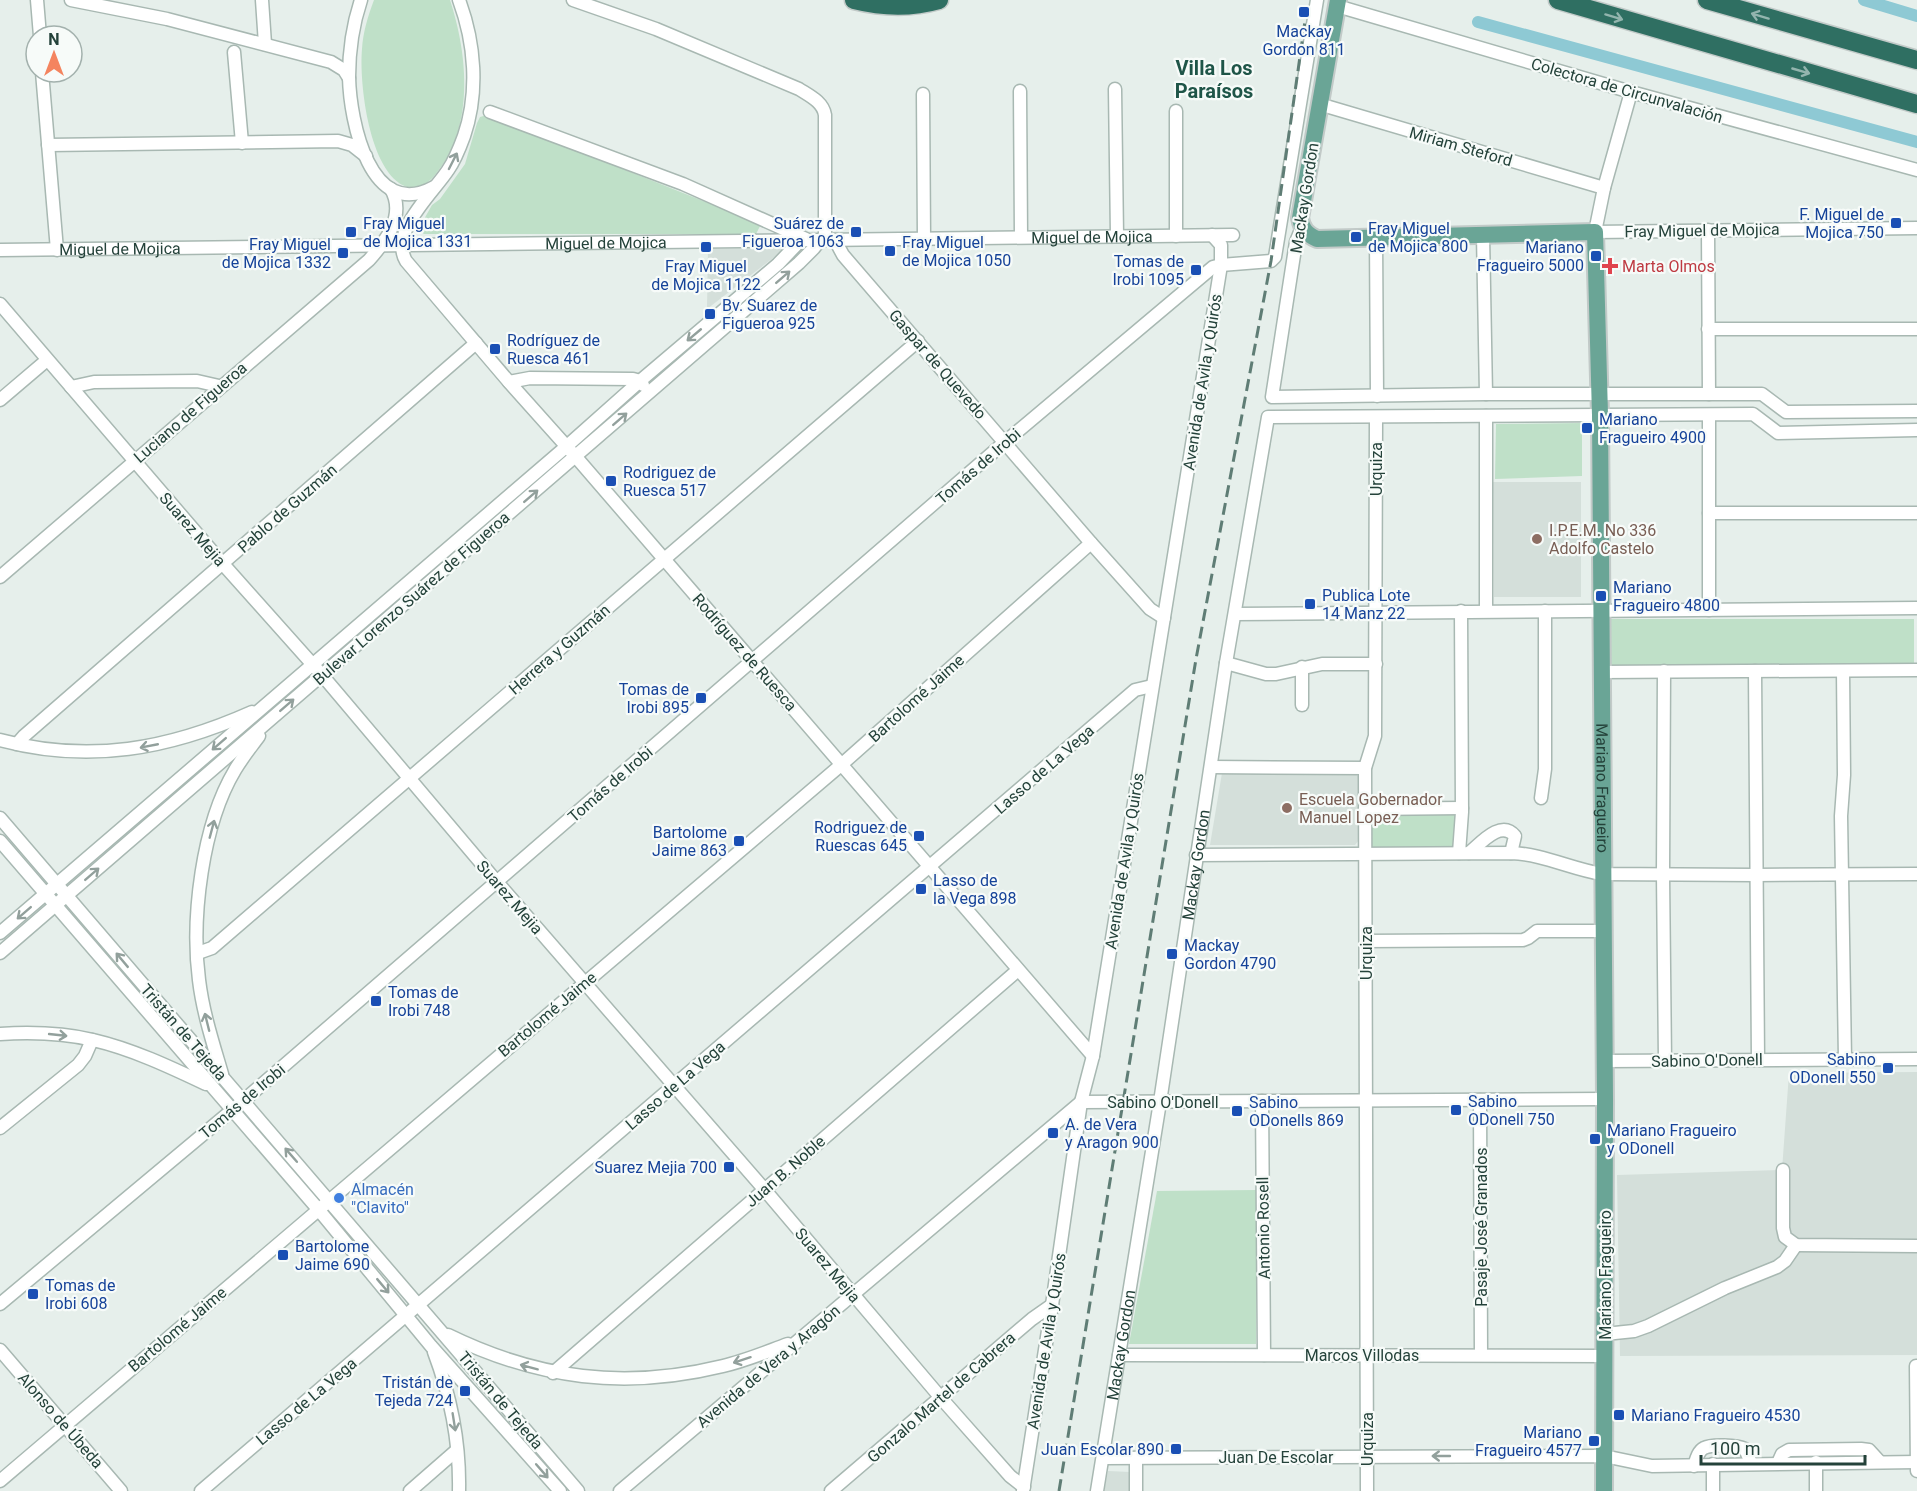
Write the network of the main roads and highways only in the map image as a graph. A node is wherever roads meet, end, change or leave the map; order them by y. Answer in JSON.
{"nodes":[{"id":1,"x":854,"y":0,"type":"edge"},
{"id":2,"x":939,"y":0,"type":"edge"},
{"id":3,"x":1558,"y":0,"type":"edge"},
{"id":4,"x":1707,"y":0,"type":"edge"},
{"id":5,"x":1337,"y":3,"type":"edge"},
{"id":6,"x":1917,"y":60,"type":"edge"},
{"id":7,"x":1917,"y":104,"type":"edge"},
{"id":8,"x":1376,"y":237,"type":"joint"},
{"id":9,"x":1604,"y":1491,"type":"edge"}],
"edges":[{"from":1,"to":2,"type":"highway"},
{"from":3,"to":7,"type":"highway","one_way":true},
{"from":6,"to":4,"type":"highway","one_way":true},
{"from":5,"to":8,"type":"main road","name":"Mackay Gordon"},
{"from":8,"to":9,"type":"main road","name":"Mariano Fragueiro"}]}
